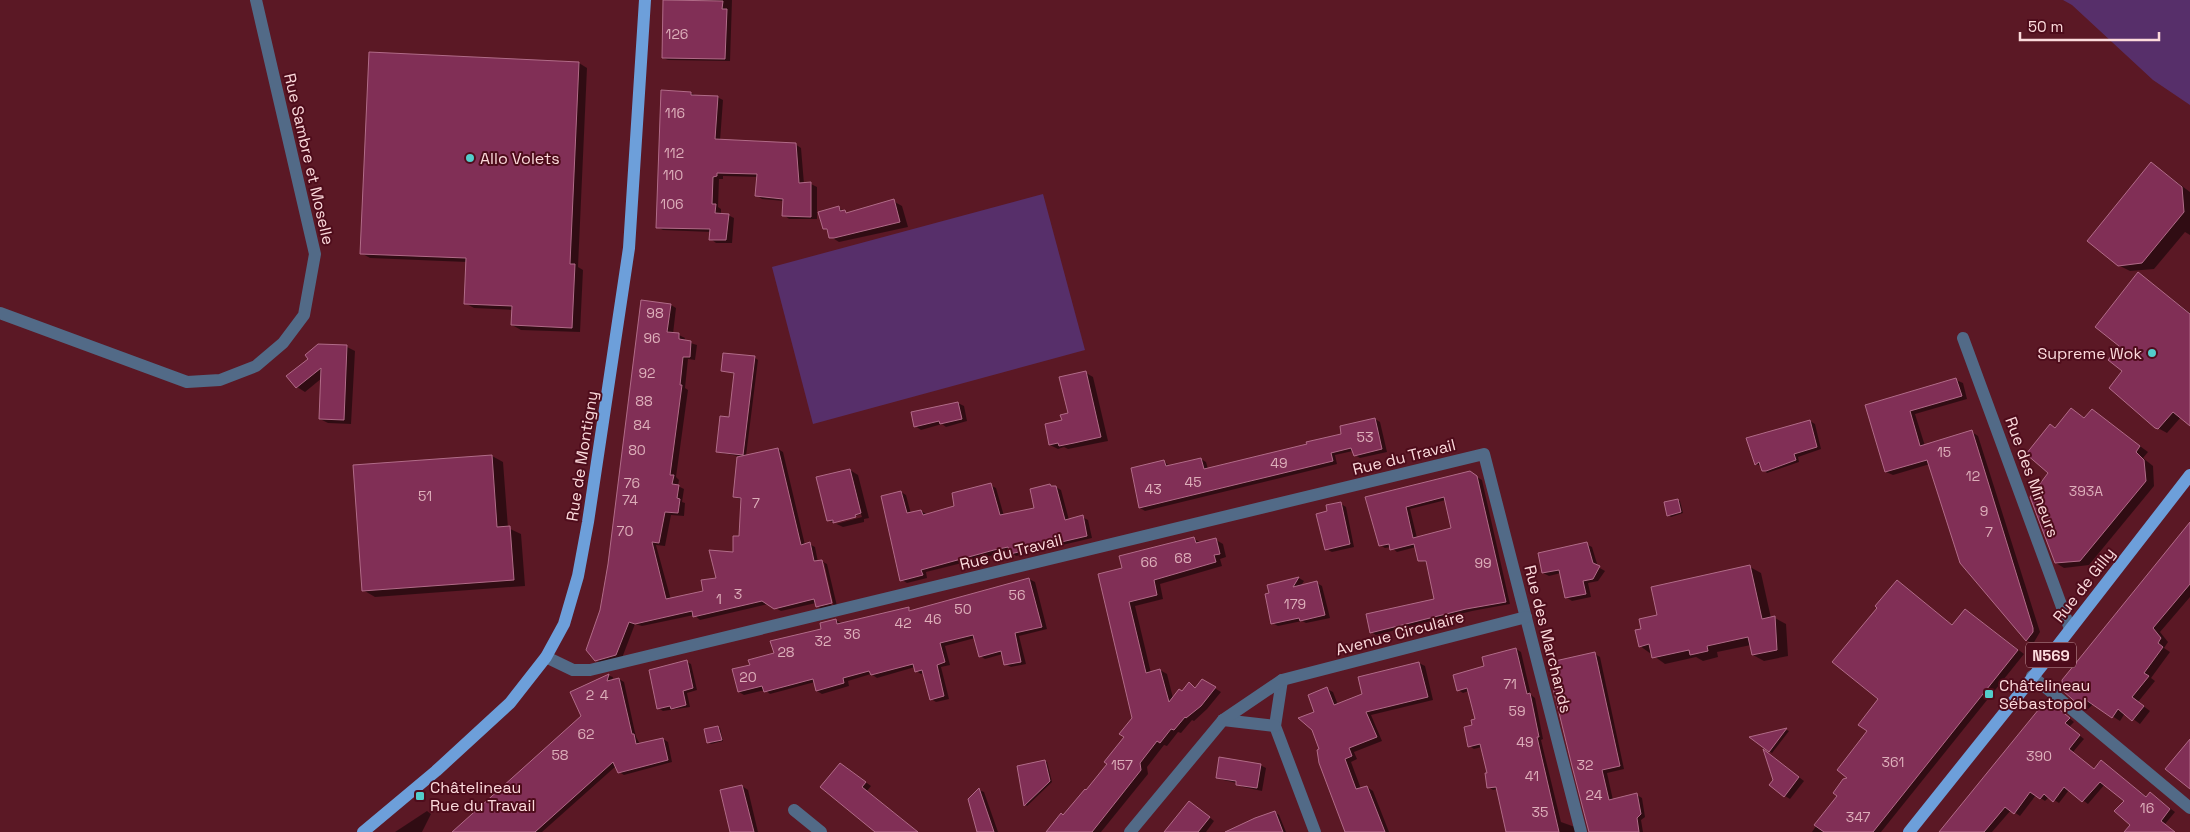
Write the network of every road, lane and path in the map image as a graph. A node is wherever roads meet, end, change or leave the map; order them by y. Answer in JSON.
{"nodes":[{"id":1,"x":256,"y":0,"type":"edge"},
{"id":2,"x":645,"y":0,"type":"edge"},
{"id":3,"x":0,"y":313,"type":"edge"},
{"id":4,"x":1963,"y":338,"type":"dead end"},
{"id":5,"x":1484,"y":454,"type":"joint"},
{"id":6,"x":2190,"y":475,"type":"edge"},
{"id":7,"x":1526,"y":616,"type":"junction"},
{"id":8,"x":2070,"y":628,"type":"junction"},
{"id":9,"x":546,"y":657,"type":"junction"},
{"id":10,"x":2032,"y":676,"type":"junction"},
{"id":11,"x":1282,"y":680,"type":"junction"},
{"id":12,"x":1223,"y":720,"type":"junction"},
{"id":13,"x":1275,"y":726,"type":"junction"},
{"id":14,"x":2190,"y":808,"type":"edge"},
{"id":15,"x":794,"y":810,"type":"dead end"},
{"id":16,"x":363,"y":832,"type":"edge"},
{"id":17,"x":821,"y":832,"type":"edge"},
{"id":18,"x":1130,"y":832,"type":"edge"},
{"id":19,"x":1315,"y":832,"type":"edge"},
{"id":20,"x":1581,"y":832,"type":"edge"},
{"id":21,"x":1908,"y":832,"type":"edge"}],
"edges":[{"from":1,"to":3,"type":"street","name":"Rue Sambre et Moselle"},
{"from":2,"to":9,"type":"main road","name":"Rue de Montigny"},
{"from":4,"to":8,"type":"street","name":"Rue des Mineurs"},
{"from":5,"to":7,"type":"street","name":"Rue des Marchands"},
{"from":5,"to":9,"type":"street","name":"Rue du Travail"},
{"from":6,"to":8,"type":"main road","name":"Rue de Gilly","number":"N569"},
{"from":7,"to":11,"type":"street","name":"Avenue Circulaire"},
{"from":7,"to":20,"type":"street","name":"Rue des Marchands"},
{"from":8,"to":10,"type":"main road","name":"Rue de Gilly","number":"N569"},
{"from":9,"to":16,"type":"main road","name":"Rue de Montigny"},
{"from":10,"to":14,"type":"street"},
{"from":10,"to":21,"type":"main road","name":"Rue de Gilly","number":"N569"},
{"from":11,"to":12,"type":"street","name":"Avenue Circulaire"},
{"from":11,"to":13,"type":"street"},
{"from":12,"to":13,"type":"street"},
{"from":12,"to":18,"type":"street","name":"Avenue Circulaire"},
{"from":13,"to":19,"type":"street"},
{"from":15,"to":17,"type":"street"}]}
